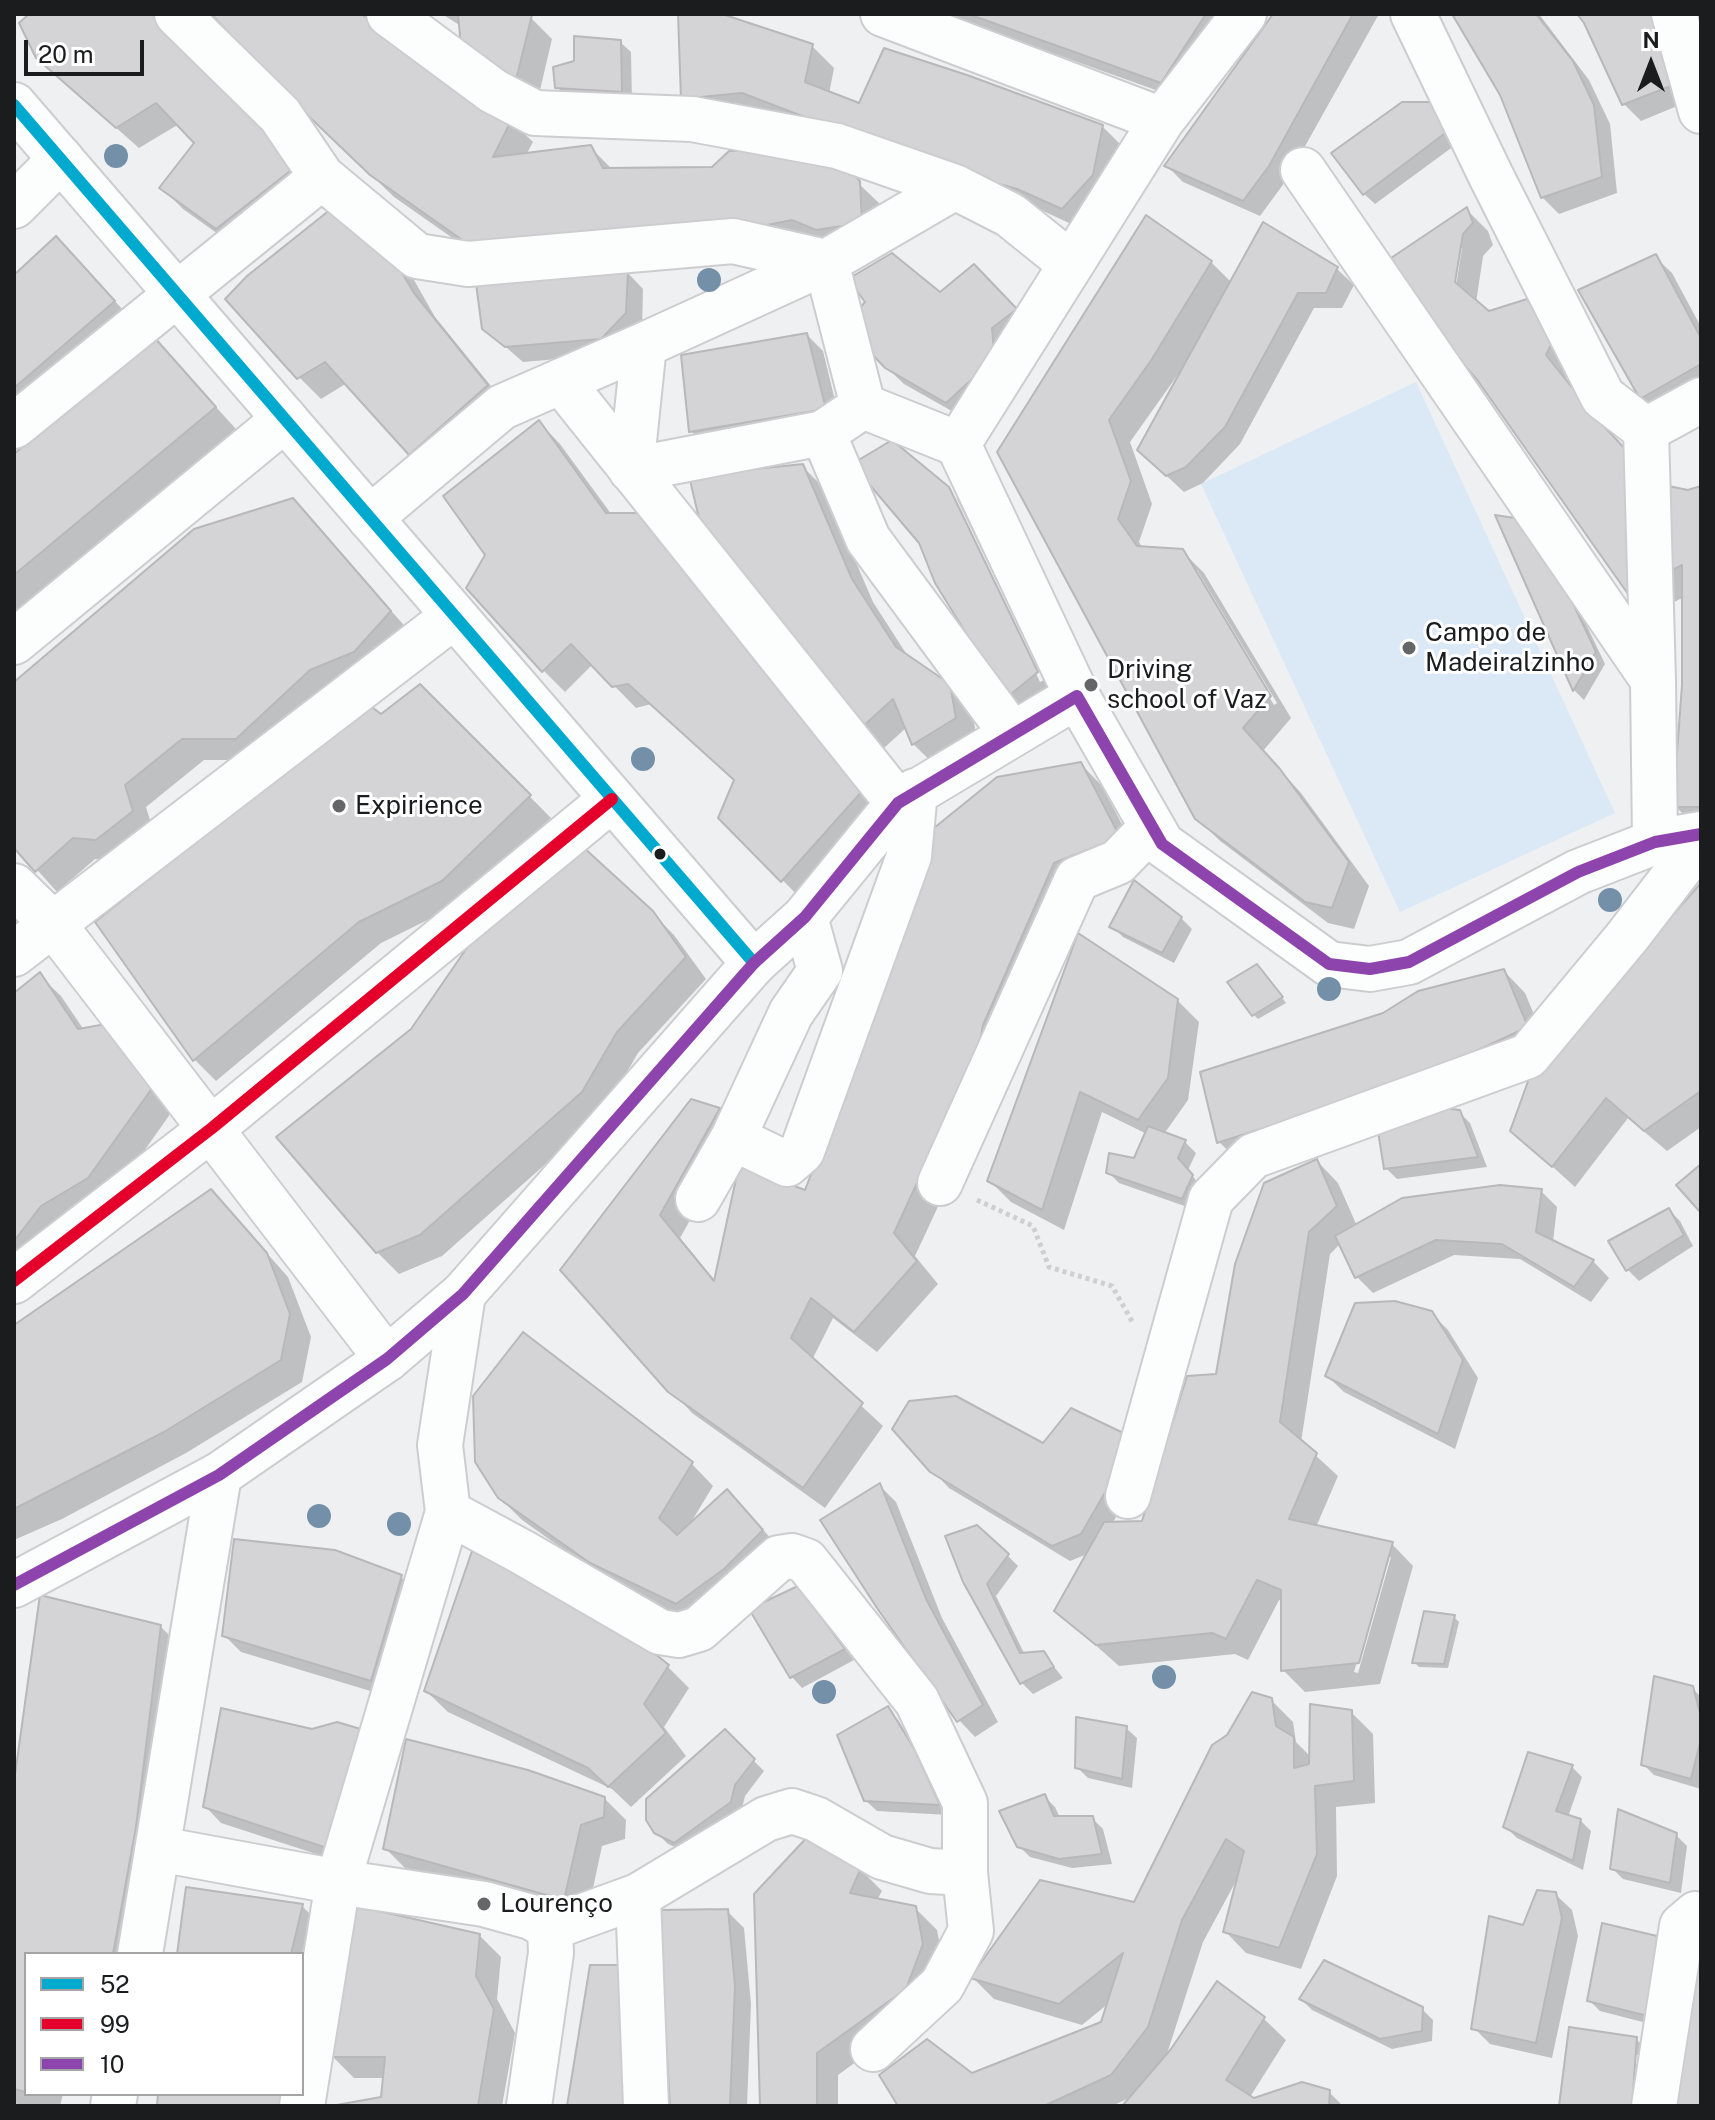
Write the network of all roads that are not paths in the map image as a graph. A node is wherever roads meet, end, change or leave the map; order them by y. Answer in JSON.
{"nodes":[{"id":1,"x":177,"y":14,"type":"edge"},
{"id":2,"x":389,"y":14,"type":"edge"},
{"id":3,"x":883,"y":14,"type":"edge"},
{"id":4,"x":1244,"y":14,"type":"edge"},
{"id":5,"x":1413,"y":14,"type":"edge"},
{"id":6,"x":1674,"y":14,"type":"edge"},
{"id":7,"x":14,"y":105,"type":"edge"},
{"id":8,"x":1701,"y":111,"type":"edge"},
{"id":9,"x":1162,"y":120,"type":"junction"},
{"id":10,"x":61,"y":159,"type":"junction"},
{"id":11,"x":1303,"y":170,"type":"dead end"},
{"id":12,"x":322,"y":177,"type":"junction"},
{"id":13,"x":955,"y":187,"type":"junction"},
{"id":14,"x":14,"y":206,"type":"edge"},
{"id":15,"x":826,"y":262,"type":"junction"},
{"id":16,"x":1071,"y":264,"type":"junction"},
{"id":17,"x":177,"y":294,"type":"junction"},
{"id":18,"x":644,"y":345,"type":"junction"},
{"id":19,"x":561,"y":381,"type":"junction"},
{"id":20,"x":1701,"y":400,"type":"edge"},
{"id":21,"x":863,"y":406,"type":"junction"},
{"id":22,"x":285,"y":419,"type":"junction"},
{"id":23,"x":14,"y":426,"type":"edge"},
{"id":24,"x":1646,"y":430,"type":"junction"},
{"id":25,"x":823,"y":433,"type":"junction"},
{"id":26,"x":958,"y":444,"type":"junction"},
{"id":27,"x":631,"y":470,"type":"junction"},
{"id":28,"x":370,"y":518,"type":"junction"},
{"id":29,"x":454,"y":616,"type":"junction"},
{"id":30,"x":14,"y":642,"type":"edge"},
{"id":31,"x":1653,"y":680,"type":"junction"},
{"id":32,"x":1077,"y":696,"type":"junction"},
{"id":33,"x":1012,"y":734,"type":"junction"},
{"id":34,"x":906,"y":797,"type":"junction"},
{"id":35,"x":612,"y":799,"type":"junction"},
{"id":36,"x":1152,"y":827,"type":"junction"},
{"id":37,"x":1701,"y":834,"type":"edge"},
{"id":38,"x":1701,"y":841,"type":"edge"},
{"id":39,"x":1655,"y":842,"type":"junction"},
{"id":40,"x":14,"y":886,"type":"edge"},
{"id":41,"x":805,"y":917,"type":"junction"},
{"id":42,"x":54,"y":925,"type":"junction"},
{"id":43,"x":14,"y":954,"type":"edge"},
{"id":44,"x":754,"y":963,"type":"junction"},
{"id":45,"x":212,"y":1128,"type":"junction"},
{"id":46,"x":733,"y":1138,"type":"junction"},
{"id":47,"x":940,"y":1183,"type":"road end"},
{"id":48,"x":698,"y":1199,"type":"dead end"},
{"id":49,"x":14,"y":1281,"type":"edge"},
{"id":50,"x":463,"y":1294,"type":"junction"},
{"id":51,"x":387,"y":1359,"type":"junction"},
{"id":52,"x":219,"y":1475,"type":"junction"},
{"id":53,"x":1128,"y":1496,"type":"dead end"},
{"id":54,"x":448,"y":1512,"type":"junction"},
{"id":55,"x":14,"y":1585,"type":"edge"},
{"id":56,"x":159,"y":1849,"type":"junction"},
{"id":57,"x":965,"y":1873,"type":"junction"},
{"id":58,"x":338,"y":1882,"type":"junction"},
{"id":59,"x":638,"y":1896,"type":"junction"},
{"id":60,"x":1701,"y":1915,"type":"edge"},
{"id":61,"x":550,"y":1928,"type":"junction"},
{"id":62,"x":140,"y":1952,"type":"edge"},
{"id":63,"x":873,"y":2049,"type":"dead end"},
{"id":64,"x":304,"y":2094,"type":"edge"},
{"id":65,"x":529,"y":2106,"type":"edge"},
{"id":66,"x":646,"y":2106,"type":"edge"},
{"id":67,"x":1654,"y":2106,"type":"edge"}],
"edges":[{"from":1,"to":12,"type":"street"},
{"from":2,"to":13,"type":"street"},
{"from":3,"to":9,"type":"street"},
{"from":4,"to":9,"type":"street"},
{"from":5,"to":24,"type":"street"},
{"from":6,"to":8,"type":"street"},
{"from":7,"to":10,"type":"street"},
{"from":9,"to":16,"type":"street"},
{"from":10,"to":14,"type":"street"},
{"from":10,"to":17,"type":"street"},
{"from":11,"to":31,"type":"street"},
{"from":12,"to":15,"type":"street"},
{"from":12,"to":17,"type":"street"},
{"from":13,"to":15,"type":"street"},
{"from":13,"to":16,"type":"street"},
{"from":15,"to":18,"type":"street"},
{"from":15,"to":21,"type":"street"},
{"from":16,"to":26,"type":"street"},
{"from":17,"to":22,"type":"street"},
{"from":17,"to":23,"type":"street"},
{"from":18,"to":19,"type":"street"},
{"from":18,"to":27,"type":"street"},
{"from":19,"to":27,"type":"street"},
{"from":19,"to":28,"type":"street"},
{"from":20,"to":24,"type":"street"},
{"from":21,"to":25,"type":"street"},
{"from":21,"to":26,"type":"street"},
{"from":22,"to":28,"type":"street"},
{"from":22,"to":30,"type":"street"},
{"from":24,"to":31,"type":"street"},
{"from":25,"to":27,"type":"street"},
{"from":25,"to":33,"type":"street"},
{"from":26,"to":32,"type":"street"},
{"from":27,"to":34,"type":"street"},
{"from":28,"to":29,"type":"street"},
{"from":29,"to":35,"type":"street"},
{"from":29,"to":42,"type":"street"},
{"from":31,"to":39,"type":"street"},
{"from":32,"to":33,"type":"street"},
{"from":32,"to":36,"type":"street"},
{"from":33,"to":34,"type":"street"},
{"from":34,"to":41,"type":"street"},
{"from":34,"to":46,"type":"street"},
{"from":35,"to":44,"type":"street"},
{"from":35,"to":45,"type":"street"},
{"from":36,"to":39,"type":"street"},
{"from":36,"to":47,"type":"street"},
{"from":37,"to":39,"type":"street"},
{"from":38,"to":53,"type":"street"},
{"from":40,"to":42,"type":"street"},
{"from":41,"to":44,"type":"street"},
{"from":41,"to":46,"type":"street"},
{"from":42,"to":43,"type":"street"},
{"from":42,"to":45,"type":"street"},
{"from":44,"to":50,"type":"street"},
{"from":45,"to":49,"type":"street"},
{"from":45,"to":51,"type":"street"},
{"from":46,"to":48,"type":"street"},
{"from":50,"to":51,"type":"street"},
{"from":50,"to":54,"type":"street"},
{"from":51,"to":52,"type":"street"},
{"from":52,"to":55,"type":"street"},
{"from":52,"to":56,"type":"street"},
{"from":54,"to":57,"type":"street"},
{"from":54,"to":58,"type":"street"},
{"from":56,"to":58,"type":"street"},
{"from":56,"to":62,"type":"street"},
{"from":57,"to":59,"type":"street"},
{"from":57,"to":63,"type":"street"},
{"from":58,"to":61,"type":"street"},
{"from":58,"to":64,"type":"street"},
{"from":59,"to":61,"type":"street"},
{"from":59,"to":66,"type":"street"},
{"from":60,"to":67,"type":"street"},
{"from":61,"to":65,"type":"street"}]}
